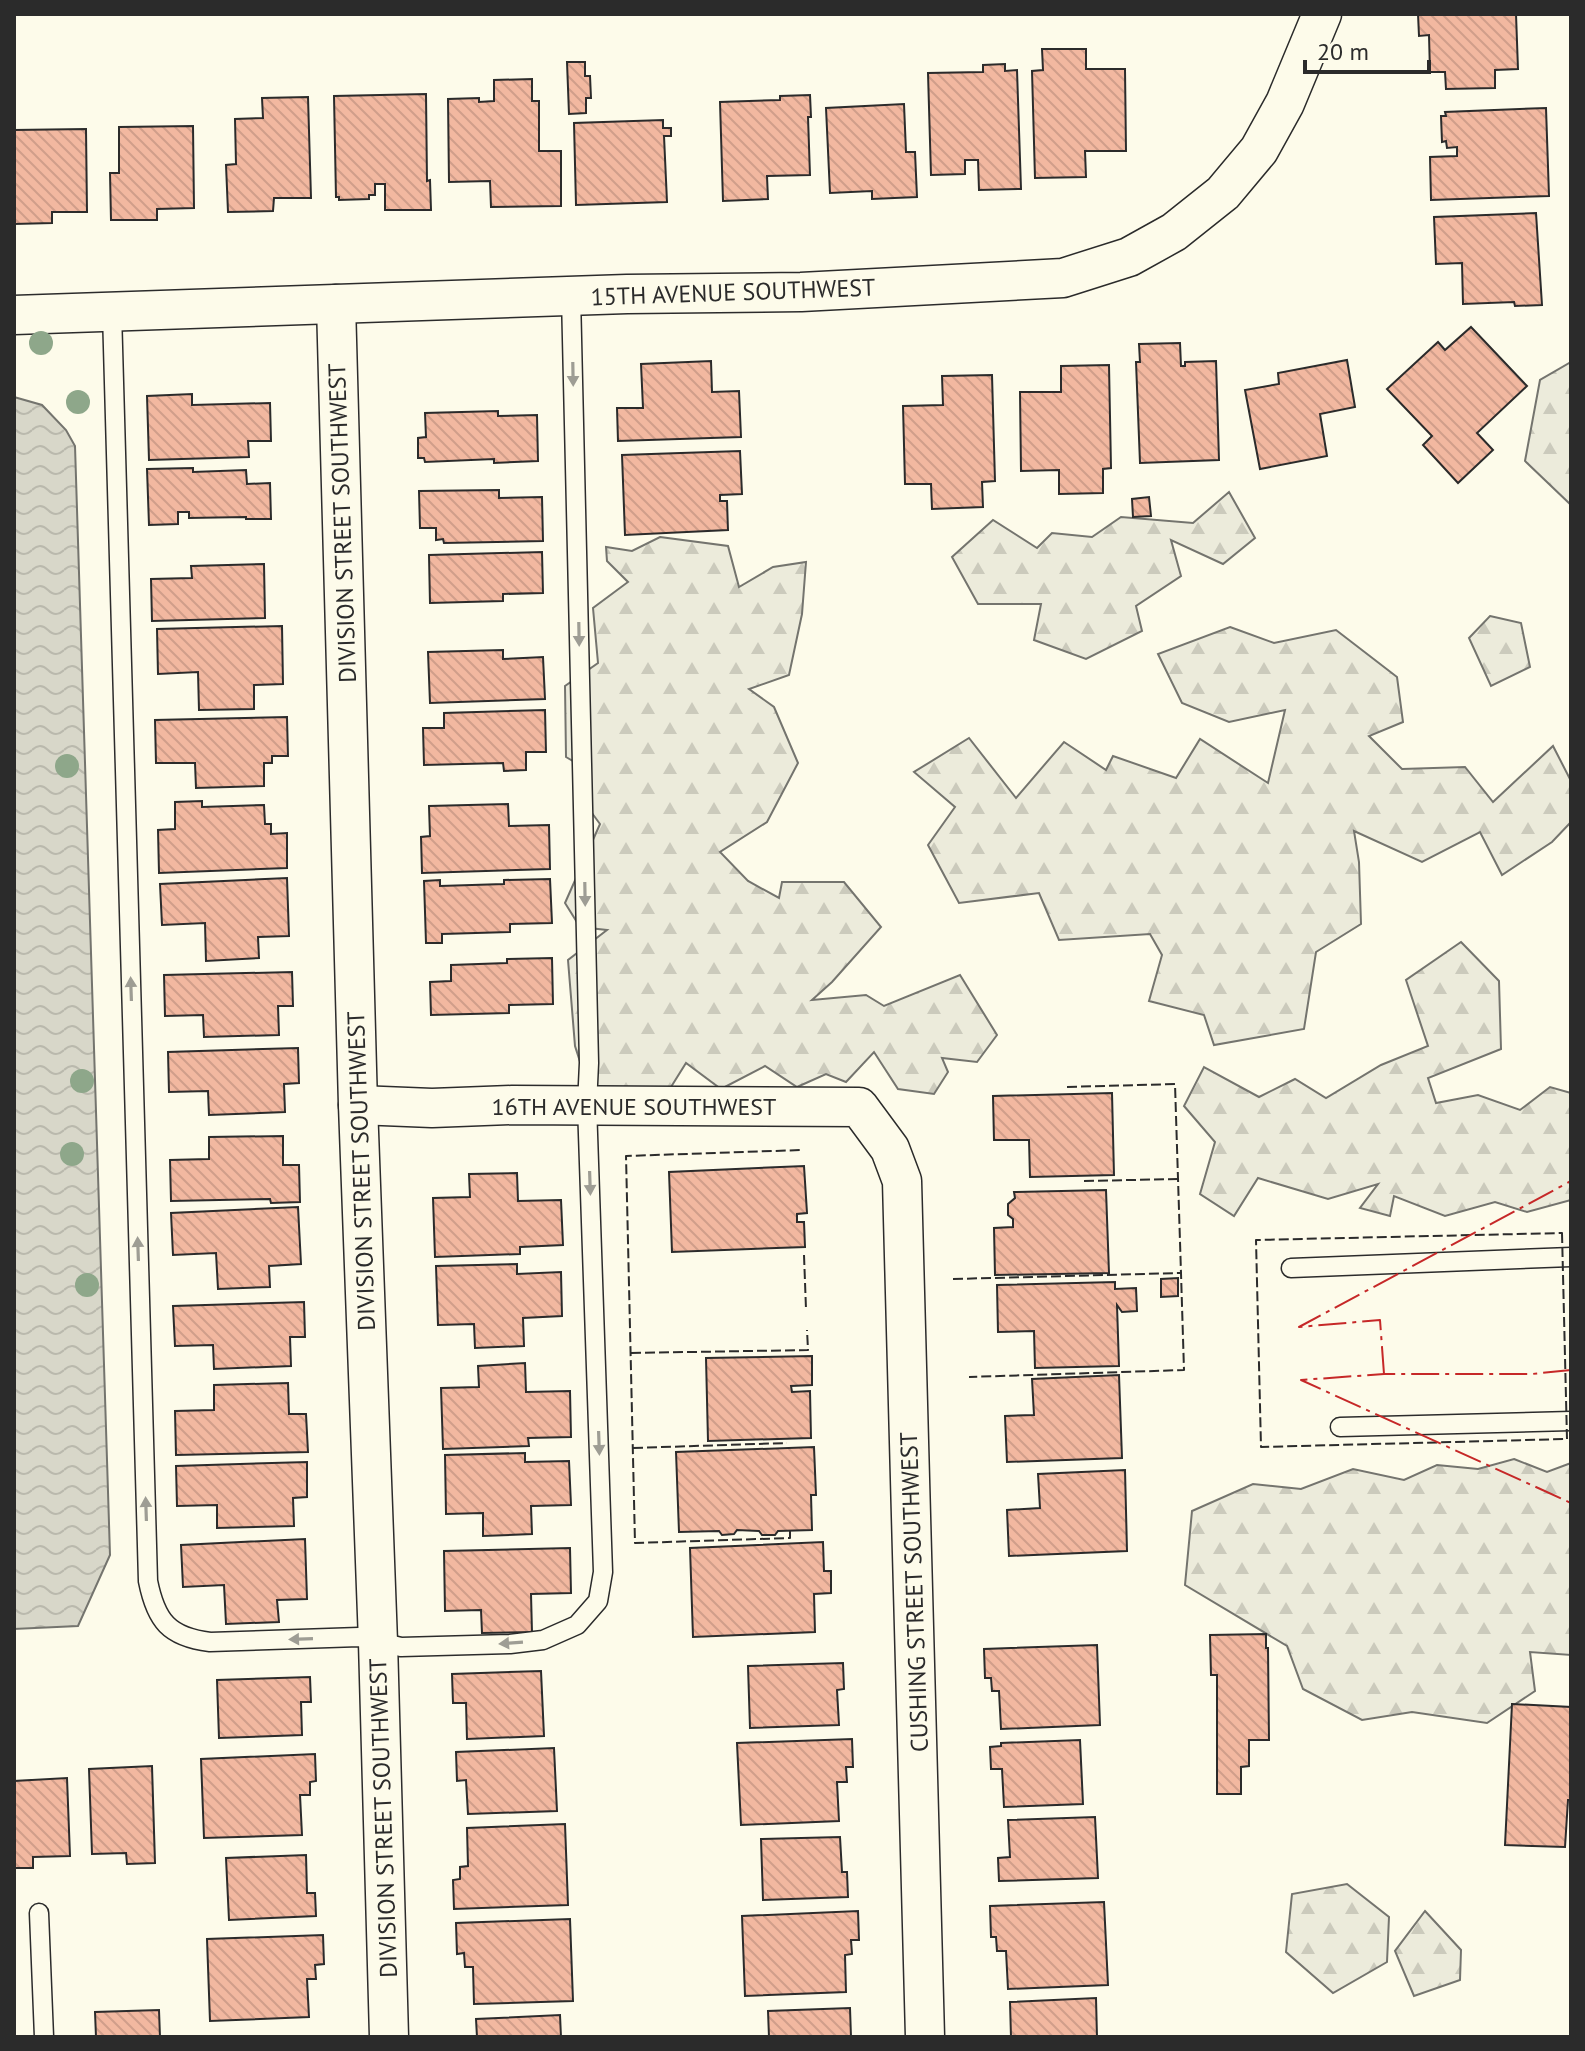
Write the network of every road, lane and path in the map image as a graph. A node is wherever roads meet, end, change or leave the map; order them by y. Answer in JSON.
{"nodes":[{"id":1,"x":1322,"y":14,"type":"edge"},
{"id":2,"x":571,"y":296,"type":"junction"},
{"id":3,"x":336,"y":304,"type":"junction"},
{"id":4,"x":112,"y":312,"type":"junction"},
{"id":5,"x":14,"y":315,"type":"edge"},
{"id":6,"x":358,"y":1105,"type":"junction"},
{"id":7,"x":587,"y":1105,"type":"junction"},
{"id":8,"x":890,"y":1149,"type":"joint"},
{"id":9,"x":1571,"y":1257,"type":"edge"},
{"id":10,"x":1291,"y":1268,"type":"dead end"},
{"id":11,"x":1571,"y":1421,"type":"edge"},
{"id":12,"x":1340,"y":1427,"type":"dead end"},
{"id":13,"x":378,"y":1642,"type":"junction"},
{"id":14,"x":39,"y":1913,"type":"dead end"},
{"id":15,"x":44,"y":2037,"type":"edge"},
{"id":16,"x":389,"y":2037,"type":"edge"},
{"id":17,"x":925,"y":2037,"type":"edge"}],
"edges":[{"from":1,"to":2,"type":"street","name":"15TH AVENUE SOUTHWEST"},
{"from":2,"to":3,"type":"street","name":"15TH AVENUE SOUTHWEST"},
{"from":2,"to":7,"type":"lane","one_way":true},
{"from":3,"to":4,"type":"street","name":"15TH AVENUE SOUTHWEST"},
{"from":3,"to":6,"type":"street","name":"DIVISION STREET SOUTHWEST"},
{"from":4,"to":5,"type":"street","name":"15TH AVENUE SOUTHWEST"},
{"from":13,"to":4,"type":"lane","one_way":true},
{"from":6,"to":7,"type":"street","name":"16TH AVENUE SOUTHWEST"},
{"from":6,"to":13,"type":"street","name":"DIVISION STREET SOUTHWEST"},
{"from":7,"to":8,"type":"street","name":"16TH AVENUE SOUTHWEST"},
{"from":7,"to":13,"type":"lane","one_way":true},
{"from":8,"to":17,"type":"street","name":"CUSHING STREET SOUTHWEST"},
{"from":9,"to":10,"type":"lane"},
{"from":11,"to":12,"type":"lane"},
{"from":13,"to":16,"type":"street","name":"DIVISION STREET SOUTHWEST"},
{"from":14,"to":15,"type":"lane"}]}
